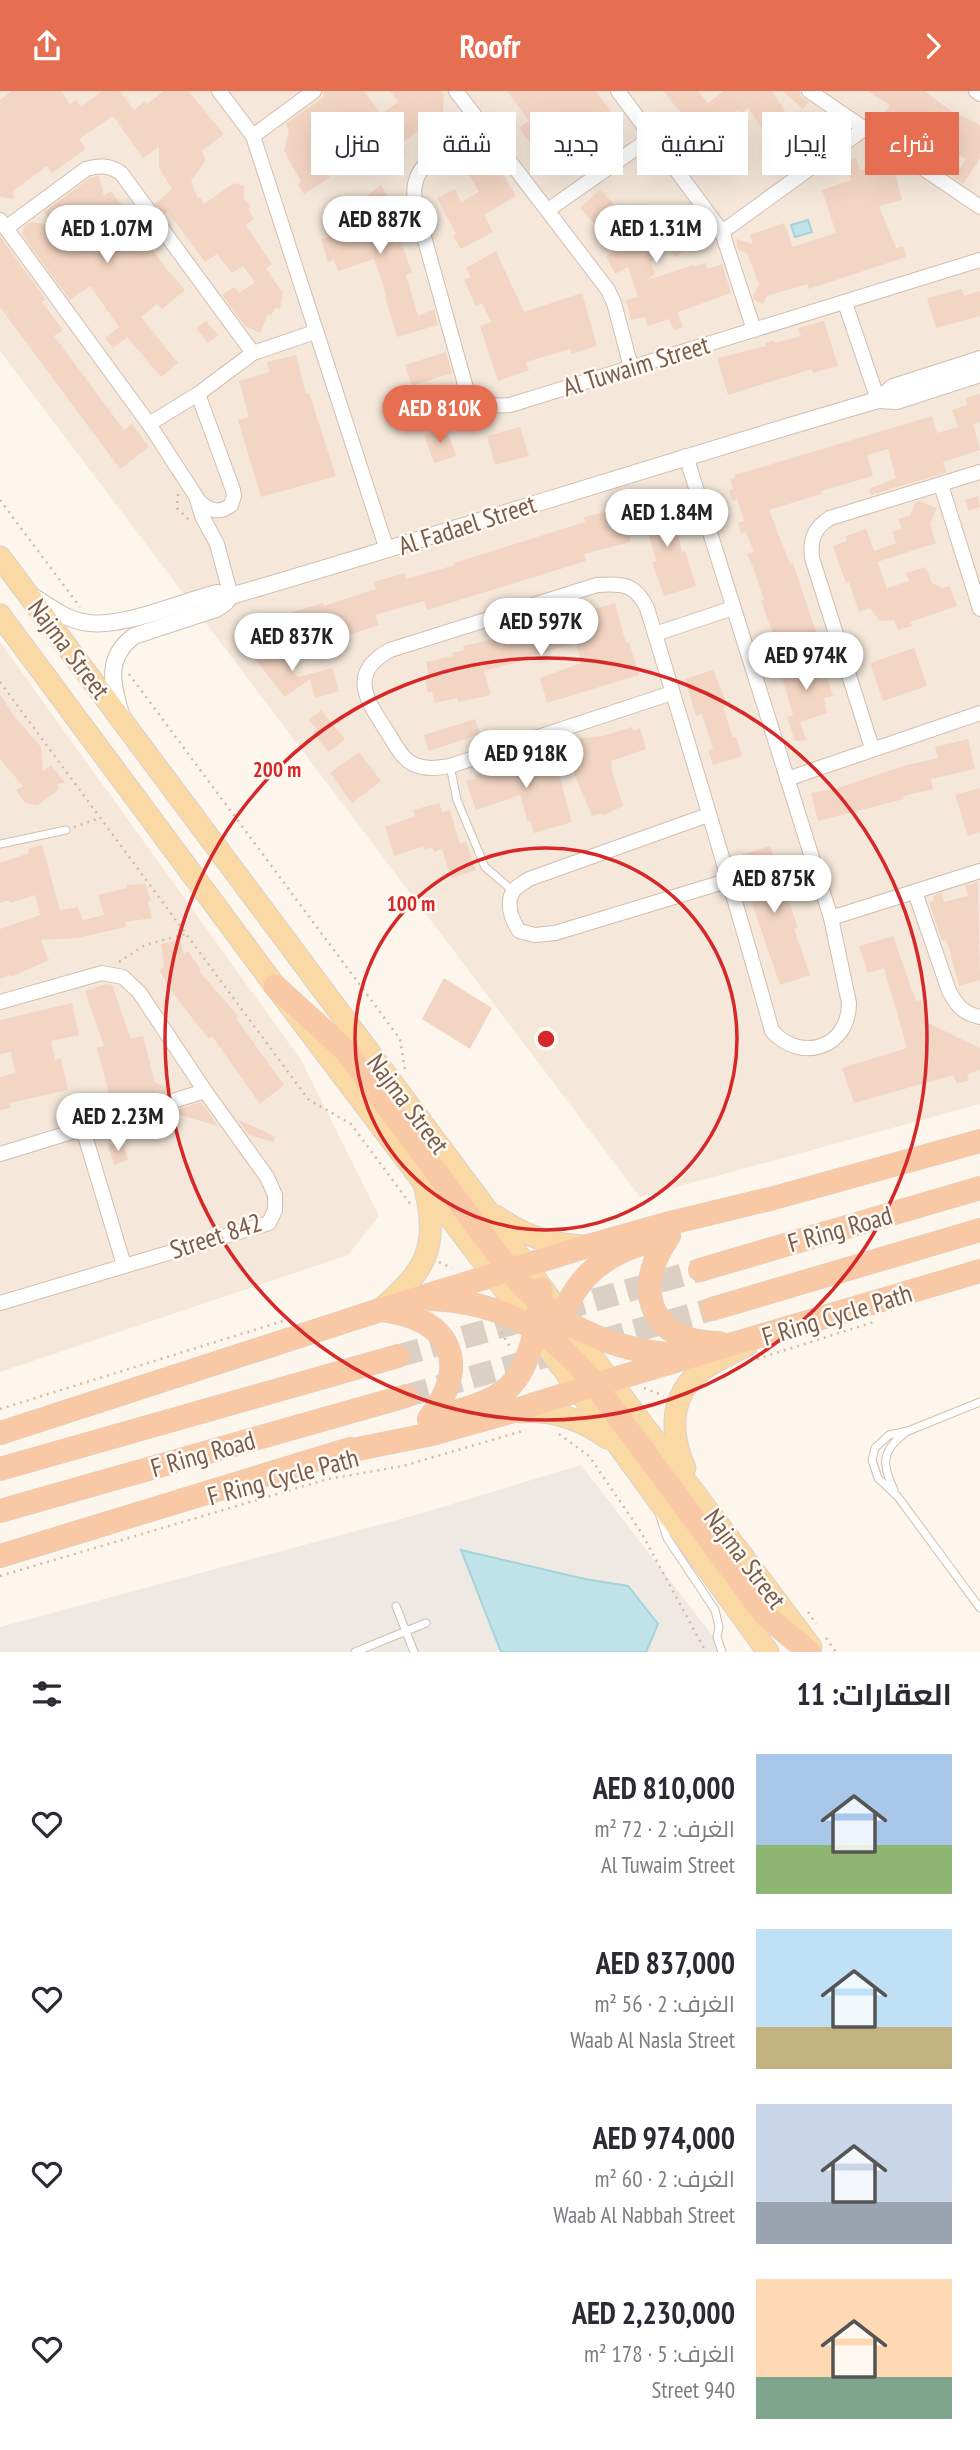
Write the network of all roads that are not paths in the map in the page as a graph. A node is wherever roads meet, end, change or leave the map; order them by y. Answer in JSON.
{"nodes":[{"id":1,"x":219,"y":91,"type":"edge"},
{"id":2,"x":314,"y":91,"type":"edge"},
{"id":3,"x":456,"y":91,"type":"edge"},
{"id":4,"x":618,"y":91,"type":"edge"},
{"id":5,"x":809,"y":91,"type":"edge"},
{"id":6,"x":472,"y":112,"type":"edge"},
{"id":7,"x":637,"y":117,"type":"edge"},
{"id":8,"x":864,"y":129,"type":"junction"},
{"id":9,"x":253,"y":136,"type":"junction"},
{"id":10,"x":637,"y":148,"type":"edge"},
{"id":11,"x":516,"y":168,"type":"edge"},
{"id":12,"x":418,"y":173,"type":"edge"},
{"id":13,"x":680,"y":175,"type":"edge"},
{"id":14,"x":980,"y":208,"type":"edge"},
{"id":15,"x":548,"y":210,"type":"junction"},
{"id":16,"x":3,"y":224,"type":"edge"},
{"id":17,"x":722,"y":232,"type":"junction"},
{"id":18,"x":980,"y":260,"type":"edge"},
{"id":19,"x":845,"y":303,"type":"junction"},
{"id":20,"x":754,"y":330,"type":"junction"},
{"id":21,"x":315,"y":332,"type":"junction"},
{"id":22,"x":253,"y":353,"type":"junction"},
{"id":23,"x":980,"y":359,"type":"edge"},
{"id":24,"x":631,"y":367,"type":"junction"},
{"id":25,"x":980,"y":374,"type":"edge"},
{"id":26,"x":198,"y":394,"type":"junction"},
{"id":27,"x":877,"y":400,"type":"junction"},
{"id":28,"x":149,"y":424,"type":"junction"},
{"id":29,"x":686,"y":456,"type":"junction"},
{"id":30,"x":980,"y":472,"type":"edge"},
{"id":31,"x":941,"y":485,"type":"junction"},
{"id":32,"x":196,"y":495,"type":"junction"},
{"id":33,"x":387,"y":550,"type":"junction"},
{"id":34,"x":0,"y":557,"type":"edge"},
{"id":35,"x":26,"y":592,"type":"junction"},
{"id":36,"x":231,"y":596,"type":"junction"},
{"id":37,"x":733,"y":608,"type":"junction"},
{"id":38,"x":980,"y":609,"type":"edge"},
{"id":39,"x":0,"y":615,"type":"edge"},
{"id":40,"x":655,"y":634,"type":"junction"},
{"id":41,"x":672,"y":693,"type":"junction"},
{"id":42,"x":980,"y":713,"type":"edge"},
{"id":43,"x":124,"y":722,"type":"junction"},
{"id":44,"x":872,"y":748,"type":"junction"},
{"id":45,"x":450,"y":766,"type":"junction"},
{"id":46,"x":787,"y":779,"type":"junction"},
{"id":47,"x":708,"y":815,"type":"junction"},
{"id":48,"x":66,"y":830,"type":"road end"},
{"id":49,"x":0,"y":844,"type":"edge"},
{"id":50,"x":980,"y":871,"type":"edge"},
{"id":51,"x":730,"y":880,"type":"junction"},
{"id":52,"x":513,"y":891,"type":"junction"},
{"id":53,"x":915,"y":892,"type":"junction"},
{"id":54,"x":831,"y":918,"type":"junction"},
{"id":55,"x":275,"y":986,"type":"junction"},
{"id":56,"x":0,"y":1002,"type":"edge"},
{"id":57,"x":980,"y":1017,"type":"edge"},
{"id":58,"x":205,"y":1091,"type":"junction"},
{"id":59,"x":83,"y":1129,"type":"junction"},
{"id":60,"x":980,"y":1141,"type":"edge"},
{"id":61,"x":0,"y":1154,"type":"edge"},
{"id":62,"x":424,"y":1183,"type":"junction"},
{"id":63,"x":980,"y":1188,"type":"edge"},
{"id":64,"x":770,"y":1199,"type":"junction"},
{"id":65,"x":487,"y":1210,"type":"junction"},
{"id":66,"x":980,"y":1230,"type":"edge"},
{"id":67,"x":669,"y":1236,"type":"junction"},
{"id":68,"x":589,"y":1246,"type":"junction"},
{"id":69,"x":124,"y":1265,"type":"junction"},
{"id":70,"x":510,"y":1271,"type":"junction"},
{"id":71,"x":700,"y":1271,"type":"tunnel mouth"},
{"id":72,"x":980,"y":1271,"type":"edge"},
{"id":73,"x":540,"y":1296,"type":"junction"},
{"id":74,"x":418,"y":1299,"type":"junction"},
{"id":75,"x":0,"y":1303,"type":"edge"},
{"id":76,"x":712,"y":1309,"type":"tunnel mouth"},
{"id":77,"x":380,"y":1310,"type":"junction"},
{"id":78,"x":562,"y":1318,"type":"junction"},
{"id":79,"x":534,"y":1329,"type":"junction"},
{"id":80,"x":765,"y":1335,"type":"junction"},
{"id":81,"x":555,"y":1350,"type":"junction"},
{"id":82,"x":741,"y":1352,"type":"junction"},
{"id":83,"x":398,"y":1356,"type":"tunnel mouth"},
{"id":84,"x":691,"y":1356,"type":"junction"},
{"id":85,"x":594,"y":1385,"type":"junction"},
{"id":86,"x":406,"y":1396,"type":"tunnel mouth"},
{"id":87,"x":980,"y":1402,"type":"edge"},
{"id":88,"x":510,"y":1412,"type":"junction"},
{"id":89,"x":429,"y":1419,"type":"junction"},
{"id":90,"x":908,"y":1431,"type":"junction"},
{"id":91,"x":0,"y":1433,"type":"edge"},
{"id":92,"x":623,"y":1452,"type":"junction"},
{"id":93,"x":338,"y":1453,"type":"junction"},
{"id":94,"x":0,"y":1469,"type":"edge"},
{"id":95,"x":652,"y":1492,"type":"junction"},
{"id":96,"x":898,"y":1497,"type":"junction"},
{"id":97,"x":700,"y":1498,"type":"junction"},
{"id":98,"x":0,"y":1511,"type":"edge"},
{"id":99,"x":0,"y":1556,"type":"edge"},
{"id":100,"x":396,"y":1606,"type":"dead end"},
{"id":101,"x":980,"y":1608,"type":"edge"},
{"id":102,"x":426,"y":1623,"type":"dead end"},
{"id":103,"x":406,"y":1631,"type":"junction"},
{"id":104,"x":355,"y":1652,"type":"edge"},
{"id":105,"x":414,"y":1652,"type":"edge"},
{"id":106,"x":722,"y":1652,"type":"edge"},
{"id":107,"x":768,"y":1652,"type":"edge"},
{"id":108,"x":812,"y":1652,"type":"edge"}],
"edges":[{"from":1,"to":9,"type":"street"},
{"from":2,"to":9,"type":"street"},
{"from":3,"to":6,"type":"street"},
{"from":4,"to":7,"type":"street"},
{"from":5,"to":8,"type":"street"},
{"from":8,"to":14,"type":"street"},
{"from":8,"to":17,"type":"street"},
{"from":9,"to":21,"type":"street"},
{"from":10,"to":15,"type":"street"},
{"from":11,"to":15,"type":"street"},
{"from":12,"to":24,"type":"street","name":"Al Tuwaim Street"},
{"from":13,"to":17,"type":"street"},
{"from":15,"to":24,"type":"street"},
{"from":16,"to":22,"type":"street"},
{"from":16,"to":28,"type":"street"},
{"from":17,"to":20,"type":"street"},
{"from":18,"to":19,"type":"street","name":"Al Tuwaim Street"},
{"from":19,"to":20,"type":"street","name":"Al Tuwaim Street"},
{"from":19,"to":27,"type":"street"},
{"from":20,"to":24,"type":"street","name":"Al Tuwaim Street"},
{"from":21,"to":22,"type":"street"},
{"from":21,"to":33,"type":"street"},
{"from":22,"to":26,"type":"street"},
{"from":23,"to":27,"type":"street","name":"Al Fadael Street"},
{"from":25,"to":27,"type":"street"},
{"from":26,"to":28,"type":"street"},
{"from":26,"to":32,"type":"street"},
{"from":27,"to":29,"type":"street","name":"Al Fadael Street"},
{"from":28,"to":32,"type":"street"},
{"from":29,"to":33,"type":"street","name":"Al Fadael Street"},
{"from":29,"to":37,"type":"street"},
{"from":30,"to":31,"type":"street"},
{"from":31,"to":38,"type":"street"},
{"from":31,"to":44,"type":"street"},
{"from":32,"to":36,"type":"street"},
{"from":33,"to":36,"type":"street","name":"Al Fadael Street"},
{"from":34,"to":35,"type":"main road","name":"Najma Street"},
{"from":35,"to":36,"type":"street","name":"Al Fadael Street"},
{"from":35,"to":43,"type":"main road","name":"Najma Street"},
{"from":36,"to":43,"type":"street","name":"Al Fadael Street"},
{"from":37,"to":40,"type":"street"},
{"from":37,"to":46,"type":"street"},
{"from":39,"to":55,"type":"main road","name":"Najma Street"},
{"from":40,"to":41,"type":"street"},
{"from":40,"to":45,"type":"street"},
{"from":41,"to":45,"type":"street"},
{"from":41,"to":47,"type":"street"},
{"from":42,"to":44,"type":"street"},
{"from":43,"to":65,"type":"main road","name":"Najma Street"},
{"from":44,"to":46,"type":"street"},
{"from":45,"to":52,"type":"lane"},
{"from":46,"to":54,"type":"street"},
{"from":47,"to":51,"type":"street"},
{"from":47,"to":52,"type":"street"},
{"from":48,"to":49,"type":"lane"},
{"from":50,"to":53,"type":"street"},
{"from":51,"to":52,"type":"street"},
{"from":51,"to":54,"type":"street"},
{"from":53,"to":54,"type":"street"},
{"from":53,"to":57,"type":"street"},
{"from":55,"to":62,"type":"main road","name":"Najma Street"},
{"from":55,"to":70,"type":"highway"},
{"from":56,"to":58,"type":"street","name":"Street 842"},
{"from":58,"to":59,"type":"street"},
{"from":58,"to":69,"type":"street","name":"Street 842"},
{"from":59,"to":61,"type":"street"},
{"from":59,"to":69,"type":"street"},
{"from":60,"to":64,"type":"highway"},
{"from":62,"to":70,"type":"main road","name":"Najma Street"},
{"from":62,"to":77,"type":"main road"},
{"from":63,"to":71,"type":"highway","name":"F Ring Road"},
{"from":64,"to":67,"type":"highway"},
{"from":64,"to":68,"type":"highway"},
{"from":65,"to":68,"type":"main road"},
{"from":65,"to":70,"type":"main road","name":"Najma Street"},
{"from":66,"to":76,"type":"highway","name":"F Ring Road"},
{"from":67,"to":78,"type":"highway"},
{"from":67,"to":82,"type":"highway"},
{"from":68,"to":70,"type":"highway"},
{"from":69,"to":75,"type":"street"},
{"from":70,"to":73,"type":"highway"},
{"from":70,"to":74,"type":"highway"},
{"from":70,"to":79,"type":"main road","name":"Najma Street"},
{"from":72,"to":80,"type":"highway"},
{"from":73,"to":78,"type":"highway"},
{"from":73,"to":79,"type":"highway"},
{"from":74,"to":77,"type":"highway"},
{"from":74,"to":79,"type":"highway"},
{"from":77,"to":89,"type":"highway"},
{"from":77,"to":91,"type":"highway"},
{"from":78,"to":81,"type":"highway"},
{"from":78,"to":84,"type":"highway"},
{"from":78,"to":85,"type":"main road","name":"Najma Street"},
{"from":79,"to":81,"type":"highway"},
{"from":79,"to":89,"type":"highway"},
{"from":80,"to":82,"type":"highway"},
{"from":80,"to":97,"type":"main road"},
{"from":81,"to":85,"type":"highway"},
{"from":82,"to":84,"type":"highway"},
{"from":83,"to":94,"type":"highway","name":"F Ring Road"},
{"from":84,"to":85,"type":"highway"},
{"from":85,"to":88,"type":"highway"},
{"from":85,"to":92,"type":"main road","name":"Najma Street"},
{"from":85,"to":97,"type":"main road","name":"Najma Street"},
{"from":85,"to":108,"type":"highway"},
{"from":86,"to":98,"type":"highway","name":"F Ring Road"},
{"from":87,"to":90,"type":"lane"},
{"from":88,"to":92,"type":"main road"},
{"from":88,"to":93,"type":"highway"},
{"from":89,"to":93,"type":"highway"},
{"from":90,"to":96,"type":"lane"},
{"from":90,"to":96,"type":"lane"},
{"from":92,"to":95,"type":"main road","name":"Najma Street"},
{"from":93,"to":99,"type":"highway"},
{"from":95,"to":106,"type":"lane"},
{"from":95,"to":107,"type":"main road","name":"Najma Street"},
{"from":96,"to":101,"type":"lane"},
{"from":97,"to":108,"type":"main road","name":"Najma Street"},
{"from":100,"to":103,"type":"lane"},
{"from":102,"to":103,"type":"lane"},
{"from":103,"to":104,"type":"lane"},
{"from":103,"to":105,"type":"lane"}]}
